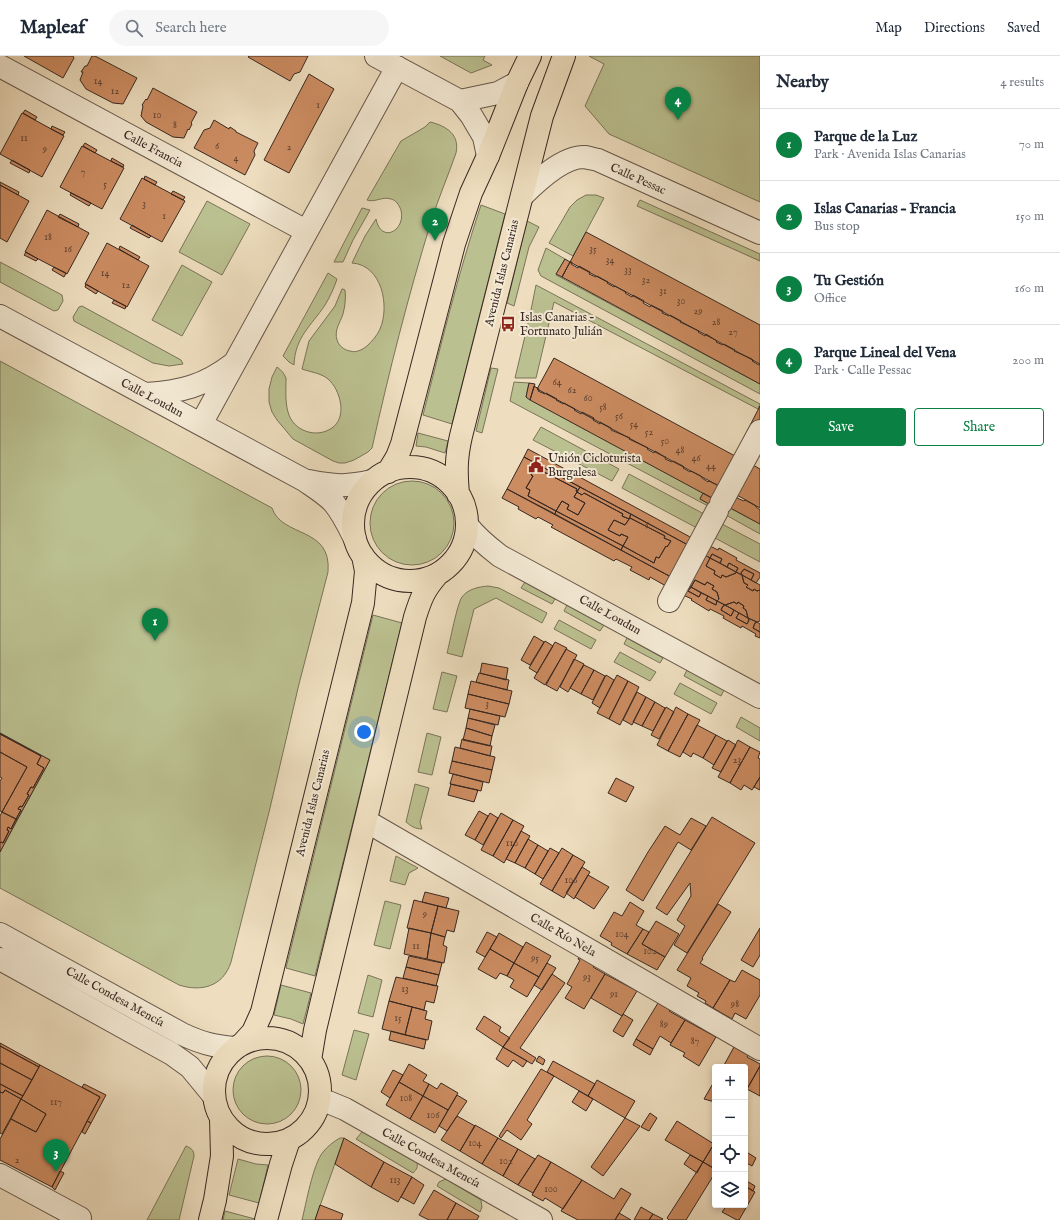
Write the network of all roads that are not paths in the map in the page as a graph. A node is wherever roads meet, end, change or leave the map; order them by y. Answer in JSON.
{"nodes":[{"id":1,"x":376,"y":56,"type":"edge"},
{"id":2,"x":530,"y":56,"type":"edge"},
{"id":3,"x":564,"y":56,"type":"edge"},
{"id":4,"x":0,"y":66,"type":"edge"},
{"id":5,"x":397,"y":67,"type":"junction"},
{"id":6,"x":517,"y":83,"type":"junction"},
{"id":7,"x":460,"y":101,"type":"junction"},
{"id":8,"x":488,"y":156,"type":"junction"},
{"id":9,"x":522,"y":196,"type":"junction"},
{"id":10,"x":306,"y":231,"type":"junction"},
{"id":11,"x":760,"y":233,"type":"edge"},
{"id":12,"x":0,"y":316,"type":"edge"},
{"id":13,"x":234,"y":364,"type":"junction"},
{"id":14,"x":146,"y":394,"type":"junction"},
{"id":15,"x":201,"y":424,"type":"junction"},
{"id":16,"x":760,"y":431,"type":"edge"},
{"id":17,"x":380,"y":477,"type":"junction"},
{"id":18,"x":304,"y":480,"type":"junction"},
{"id":19,"x":458,"y":494,"type":"junction"},
{"id":20,"x":467,"y":525,"type":"junction"},
{"id":21,"x":359,"y":548,"type":"junction"},
{"id":22,"x":437,"y":575,"type":"junction"},
{"id":23,"x":669,"y":600,"type":"dead end"},
{"id":24,"x":760,"y":697,"type":"edge"},
{"id":25,"x":366,"y":821,"type":"junction"},
{"id":26,"x":0,"y":934,"type":"edge"},
{"id":27,"x":0,"y":959,"type":"edge"},
{"id":28,"x":238,"y":1046,"type":"junction"},
{"id":29,"x":760,"y":1049,"type":"edge"},
{"id":30,"x":310,"y":1060,"type":"junction"},
{"id":31,"x":213,"y":1095,"type":"junction"},
{"id":32,"x":319,"y":1102,"type":"junction"},
{"id":33,"x":221,"y":1119,"type":"junction"},
{"id":34,"x":289,"y":1140,"type":"junction"},
{"id":35,"x":0,"y":1175,"type":"edge"},
{"id":36,"x":80,"y":1218,"type":"dead end"},
{"id":37,"x":210,"y":1220,"type":"edge"},
{"id":38,"x":266,"y":1220,"type":"edge"},
{"id":39,"x":541,"y":1220,"type":"edge"}],
"edges":[{"from":1,"to":5,"type":"street"},
{"from":2,"to":6,"type":"main road"},
{"from":3,"to":9,"type":"main road","name":"Avenida Islas Canarias"},
{"from":4,"to":10,"type":"street","name":"Calle Francia"},
{"from":5,"to":7,"type":"street"},
{"from":5,"to":10,"type":"street"},
{"from":6,"to":7,"type":"street"},
{"from":6,"to":8,"type":"main road"},
{"from":7,"to":8,"type":"street"},
{"from":8,"to":17,"type":"main road"},
{"from":9,"to":11,"type":"street","name":"Calle Pessac"},
{"from":9,"to":19,"type":"main road","name":"Avenida Islas Canarias"},
{"from":10,"to":13,"type":"street"},
{"from":12,"to":14,"type":"street","name":"Calle Loudun"},
{"from":13,"to":14,"type":"street"},
{"from":13,"to":15,"type":"street"},
{"from":14,"to":15,"type":"street","name":"Calle Loudun"},
{"from":15,"to":18,"type":"street","name":"Calle Loudun"},
{"from":16,"to":23,"type":"street"},
{"from":17,"to":18,"type":"street","name":"Calle Loudun"},
{"from":17,"to":19,"type":"main road"},
{"from":17,"to":21,"type":"main road"},
{"from":18,"to":21,"type":"street","name":"Calle Loudun"},
{"from":19,"to":20,"type":"main road"},
{"from":20,"to":22,"type":"main road"},
{"from":20,"to":24,"type":"street","name":"Calle Loudun"},
{"from":21,"to":22,"type":"main road"},
{"from":21,"to":28,"type":"main road","name":"Avenida Islas Canarias"},
{"from":22,"to":25,"type":"main road"},
{"from":25,"to":29,"type":"street","name":"Calle Río Nela"},
{"from":25,"to":30,"type":"main road"},
{"from":26,"to":28,"type":"street","name":"Calle Condesa Mencía"},
{"from":27,"to":31,"type":"street","name":"Calle Condesa Mencía"},
{"from":28,"to":30,"type":"main road"},
{"from":28,"to":31,"type":"main road"},
{"from":30,"to":32,"type":"main road"},
{"from":31,"to":33,"type":"main road"},
{"from":32,"to":34,"type":"main road"},
{"from":32,"to":39,"type":"street","name":"Calle Condesa Mencía"},
{"from":33,"to":34,"type":"main road"},
{"from":33,"to":37,"type":"main road"},
{"from":34,"to":38,"type":"main road"},
{"from":35,"to":36,"type":"street"}]}
